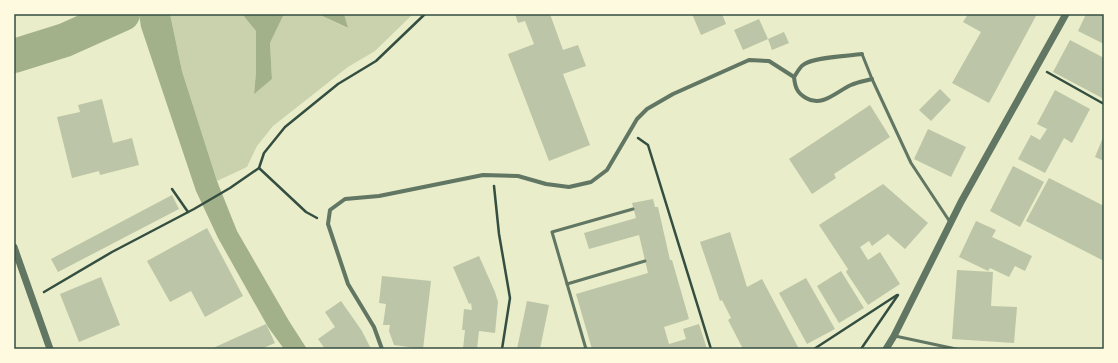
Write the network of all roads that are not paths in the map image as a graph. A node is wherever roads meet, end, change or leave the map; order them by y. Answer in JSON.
{"nodes":[{"id":1,"x":1066,"y":14,"type":"edge"},
{"id":2,"x":862,"y":54,"type":"joint"},
{"id":3,"x":794,"y":78,"type":"junction"},
{"id":4,"x":872,"y":79,"type":"junction"},
{"id":5,"x":633,"y":209,"type":"dead end"},
{"id":6,"x":951,"y":223,"type":"junction"},
{"id":7,"x":14,"y":248,"type":"edge"},
{"id":8,"x":645,"y":261,"type":"dead end"},
{"id":9,"x":566,"y":284,"type":"junction"},
{"id":10,"x":894,"y":336,"type":"junction"},
{"id":11,"x":50,"y":349,"type":"edge"},
{"id":12,"x":382,"y":349,"type":"edge"},
{"id":13,"x":586,"y":349,"type":"edge"},
{"id":14,"x":886,"y":349,"type":"edge"},
{"id":15,"x":892,"y":349,"type":"edge"},
{"id":16,"x":956,"y":349,"type":"edge"}],
"edges":[{"from":1,"to":6,"type":"street"},
{"from":2,"to":3,"type":"street"},
{"from":2,"to":4,"type":"lane"},
{"from":3,"to":4,"type":"street"},
{"from":3,"to":12,"type":"street"},
{"from":4,"to":6,"type":"lane"},
{"from":5,"to":9,"type":"lane"},
{"from":6,"to":10,"type":"street"},
{"from":7,"to":11,"type":"street"},
{"from":8,"to":9,"type":"lane"},
{"from":9,"to":13,"type":"lane"},
{"from":10,"to":14,"type":"street"},
{"from":10,"to":15,"type":"street"},
{"from":10,"to":16,"type":"lane"}]}
